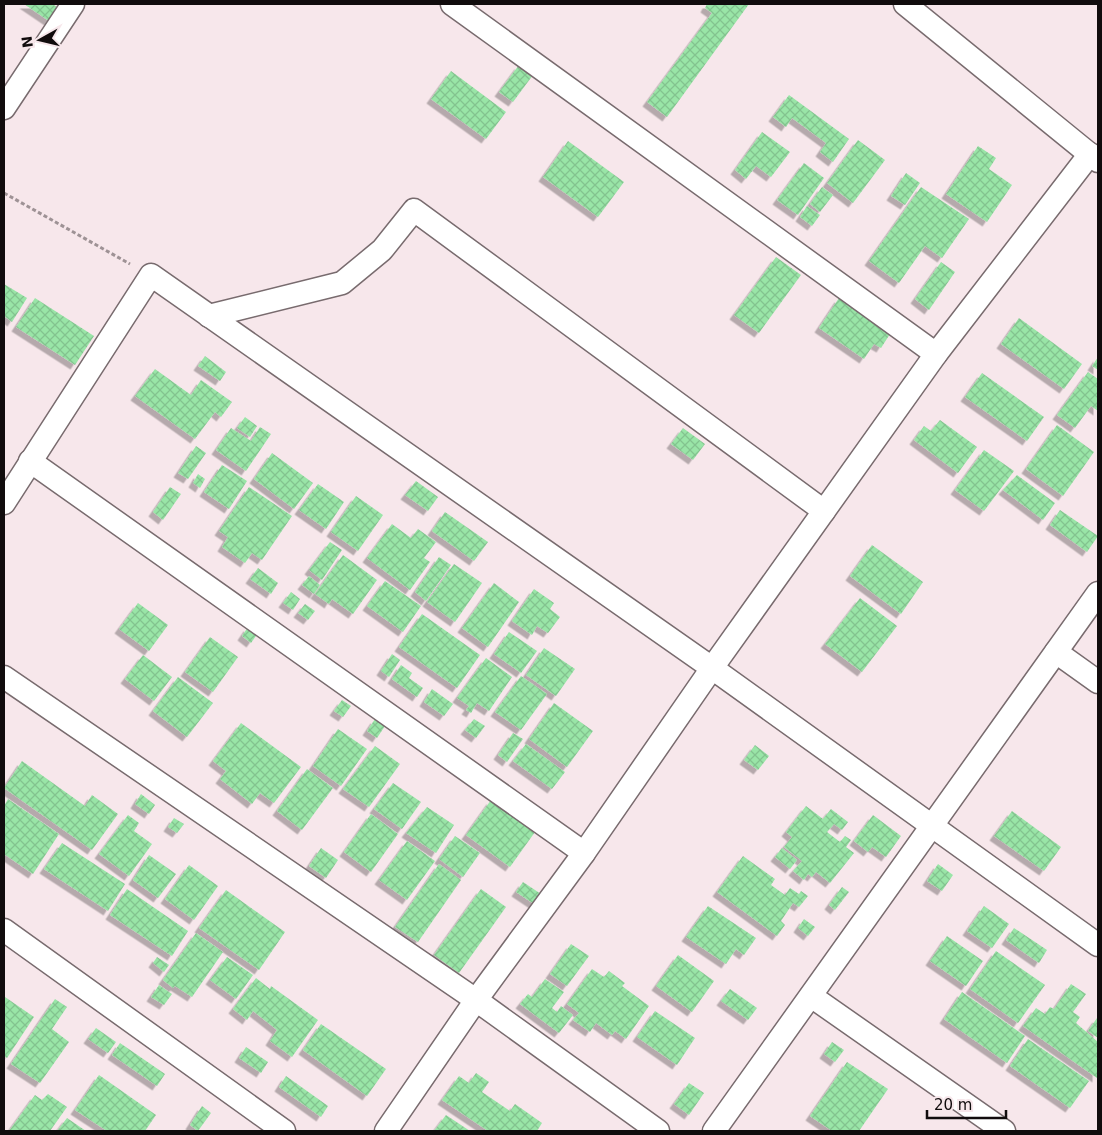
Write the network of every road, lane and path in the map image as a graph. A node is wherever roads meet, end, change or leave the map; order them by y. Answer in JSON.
{"nodes":[{"id":1,"x":73,"y":4,"type":"edge"},
{"id":2,"x":452,"y":4,"type":"edge"},
{"id":3,"x":905,"y":4,"type":"edge"},
{"id":4,"x":4,"y":108,"type":"edge"},
{"id":5,"x":1094,"y":157,"type":"edge"},
{"id":6,"x":4,"y":193,"type":"edge"},
{"id":7,"x":151,"y":275,"type":"junction"},
{"id":8,"x":209,"y":316,"type":"junction"},
{"id":9,"x":936,"y":354,"type":"junction"},
{"id":10,"x":30,"y":461,"type":"junction"},
{"id":11,"x":4,"y":503,"type":"edge"},
{"id":12,"x":824,"y":511,"type":"junction"},
{"id":13,"x":1098,"y":593,"type":"edge"},
{"id":14,"x":1056,"y":652,"type":"junction"},
{"id":15,"x":712,"y":668,"type":"junction"},
{"id":16,"x":4,"y":678,"type":"edge"},
{"id":17,"x":1098,"y":682,"type":"edge"},
{"id":18,"x":931,"y":826,"type":"junction"},
{"id":19,"x":584,"y":853,"type":"junction"},
{"id":20,"x":4,"y":930,"type":"edge"},
{"id":21,"x":1098,"y":945,"type":"edge"},
{"id":22,"x":811,"y":996,"type":"junction"},
{"id":23,"x":476,"y":1000,"type":"junction"},
{"id":24,"x":284,"y":1131,"type":"edge"},
{"id":25,"x":386,"y":1131,"type":"edge"},
{"id":26,"x":658,"y":1131,"type":"edge"},
{"id":27,"x":714,"y":1131,"type":"edge"},
{"id":28,"x":1004,"y":1131,"type":"edge"}],
"edges":[{"from":1,"to":4,"type":"street"},
{"from":2,"to":9,"type":"street"},
{"from":3,"to":5,"type":"street"},
{"from":5,"to":9,"type":"street"},
{"from":6,"to":7,"type":"path"},
{"from":7,"to":8,"type":"street"},
{"from":7,"to":10,"type":"street"},
{"from":8,"to":12,"type":"street"},
{"from":8,"to":15,"type":"street"},
{"from":9,"to":12,"type":"street"},
{"from":10,"to":11,"type":"street"},
{"from":10,"to":19,"type":"street"},
{"from":12,"to":15,"type":"street"},
{"from":13,"to":14,"type":"street"},
{"from":14,"to":17,"type":"street"},
{"from":14,"to":18,"type":"street"},
{"from":15,"to":18,"type":"street"},
{"from":15,"to":19,"type":"street"},
{"from":16,"to":23,"type":"street"},
{"from":18,"to":21,"type":"street"},
{"from":18,"to":22,"type":"street"},
{"from":19,"to":23,"type":"street"},
{"from":20,"to":24,"type":"street"},
{"from":22,"to":27,"type":"street"},
{"from":22,"to":28,"type":"street"},
{"from":23,"to":25,"type":"street"},
{"from":23,"to":26,"type":"street"}]}
